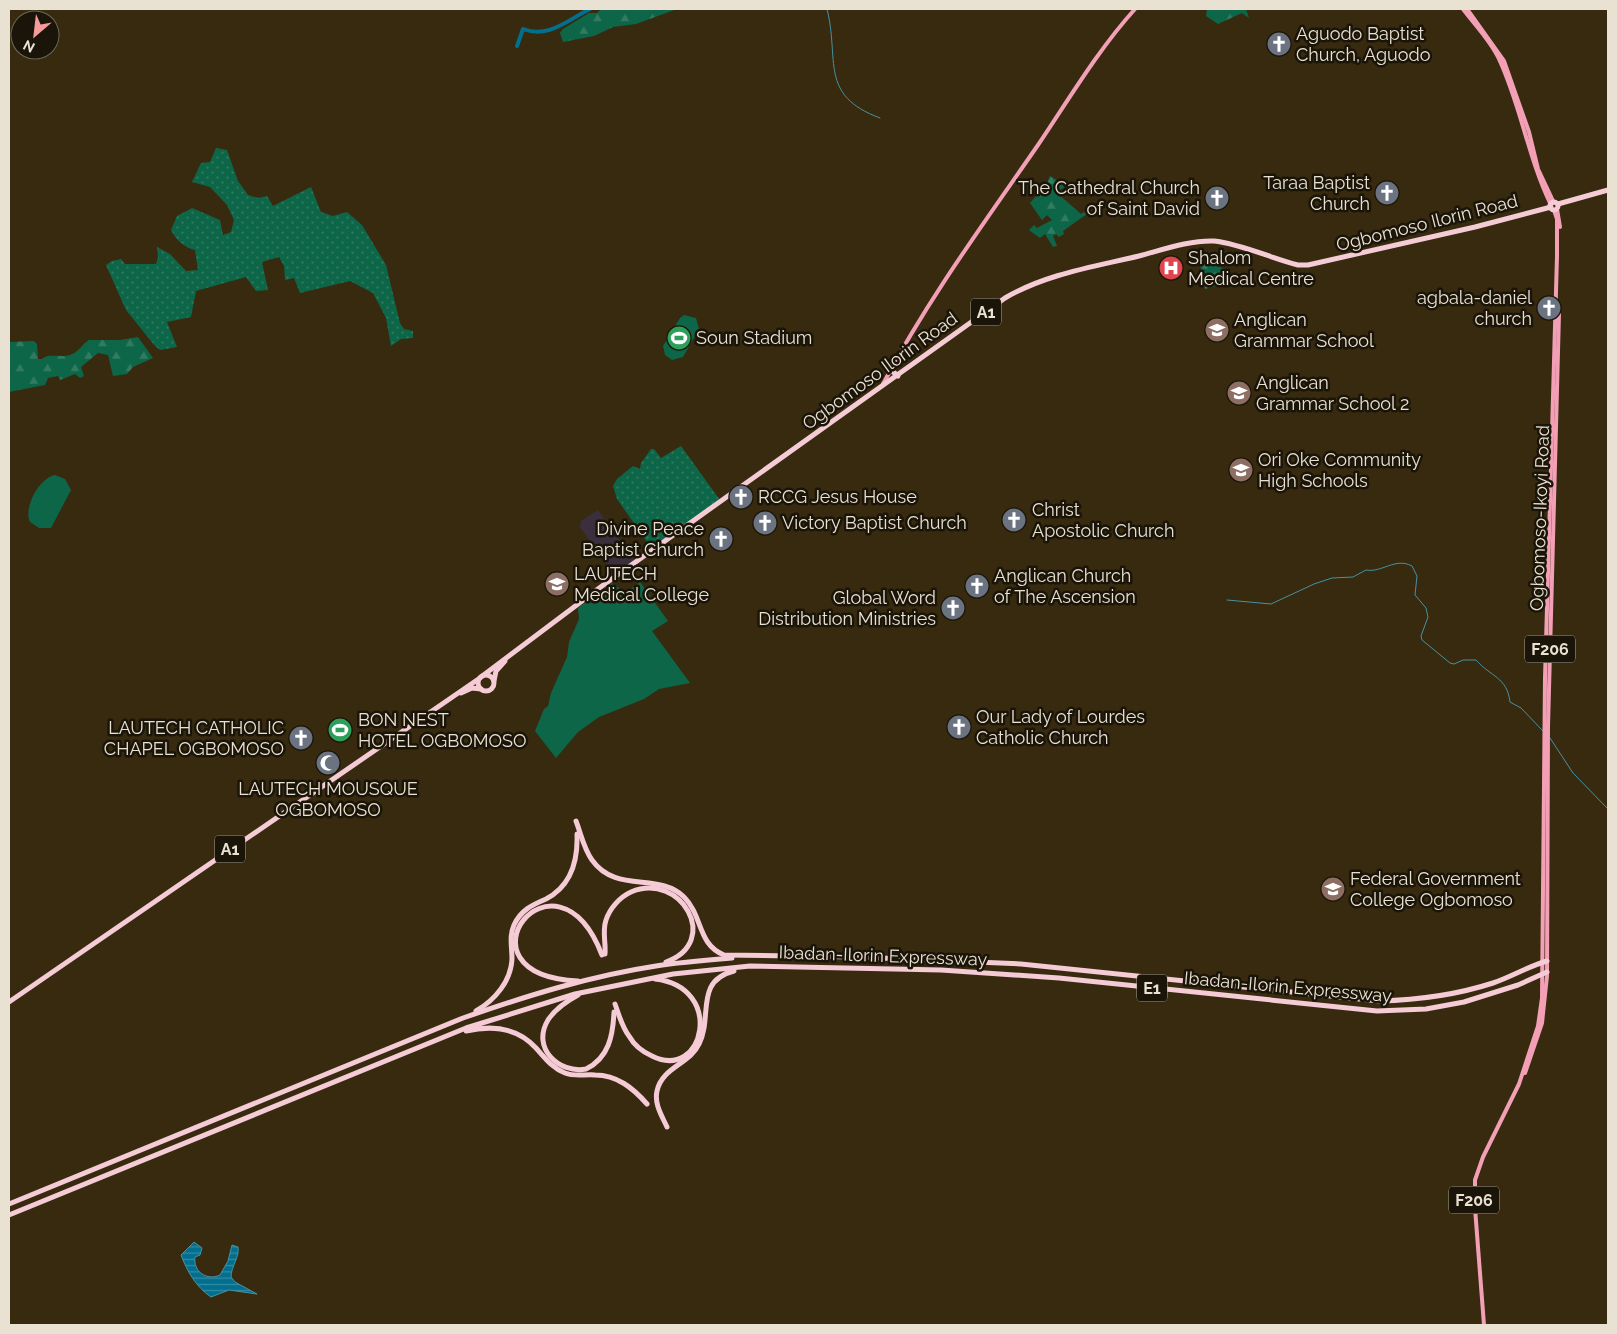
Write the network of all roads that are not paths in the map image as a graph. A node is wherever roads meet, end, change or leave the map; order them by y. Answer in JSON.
{"nodes":[{"id":1,"x":1135,"y":9,"type":"edge"},
{"id":2,"x":1463,"y":9,"type":"edge"},
{"id":3,"x":1467,"y":9,"type":"edge"},
{"id":4,"x":1608,"y":191,"type":"edge"},
{"id":5,"x":1555,"y":206,"type":"junction"},
{"id":6,"x":891,"y":370,"type":"junction"},
{"id":7,"x":898,"y":376,"type":"junction"},
{"id":8,"x":881,"y":388,"type":"junction"},
{"id":9,"x":509,"y":656,"type":"junction"},
{"id":10,"x":480,"y":677,"type":"junction"},
{"id":11,"x":494,"y":682,"type":"junction"},
{"id":12,"x":482,"y":689,"type":"junction"},
{"id":13,"x":451,"y":697,"type":"junction"},
{"id":14,"x":576,"y":821,"type":"dead end"},
{"id":15,"x":577,"y":834,"type":"dead end"},
{"id":16,"x":750,"y":956,"type":"junction"},
{"id":17,"x":1545,"y":962,"type":"junction"},
{"id":18,"x":655,"y":966,"type":"junction"},
{"id":19,"x":750,"y":966,"type":"junction"},
{"id":20,"x":1545,"y":972,"type":"junction"},
{"id":21,"x":650,"y":978,"type":"junction"},
{"id":22,"x":583,"y":981,"type":"junction"},
{"id":23,"x":587,"y":991,"type":"junction"},
{"id":24,"x":9,"y":1002,"type":"edge"},
{"id":25,"x":615,"y":1004,"type":"dead end"},
{"id":26,"x":614,"y":1012,"type":"dead end"},
{"id":27,"x":463,"y":1018,"type":"junction"},
{"id":28,"x":451,"y":1035,"type":"junction"},
{"id":29,"x":647,"y":1104,"type":"dead end"},
{"id":30,"x":668,"y":1127,"type":"dead end"},
{"id":31,"x":9,"y":1204,"type":"edge"},
{"id":32,"x":9,"y":1215,"type":"edge"},
{"id":33,"x":1484,"y":1325,"type":"edge"}],
"edges":[{"from":1,"to":6,"type":"main road"},
{"from":2,"to":5,"type":"main road"},
{"from":3,"to":5,"type":"main road"},
{"from":4,"to":5,"type":"highway","number":"A1"},
{"from":5,"to":7,"type":"highway","name":"Ogbomoso Ilorin Road","number":"A1"},
{"from":5,"to":17,"type":"main road","name":"Ogbomoso-Ikoyi Road","number":"F206"},
{"from":6,"to":7,"type":"highway"},
{"from":6,"to":8,"type":"main road"},
{"from":7,"to":8,"type":"highway","name":"Ogbomoso Ilorin Road","number":"A1"},
{"from":8,"to":9,"type":"highway","name":"Ogbomoso Ilorin Road","number":"A1"},
{"from":9,"to":10,"type":"highway","number":"A1"},
{"from":9,"to":11,"type":"highway","number":"A1"},
{"from":10,"to":11,"type":"highway"},
{"from":10,"to":12,"type":"highway"},
{"from":10,"to":13,"type":"highway","number":"A1"},
{"from":11,"to":12,"type":"highway"},
{"from":12,"to":13,"type":"highway","number":"A1"},
{"from":13,"to":24,"type":"highway","number":"A1"},
{"from":14,"to":16,"type":"highway"},
{"from":15,"to":27,"type":"highway"},
{"from":16,"to":17,"type":"highway","name":"Ibadan-Ilorin Expressway","number":"E1"},
{"from":16,"to":18,"type":"highway"},
{"from":17,"to":20,"type":"main road","name":"Ogbomoso-Ikoyi Road","number":"F206"},
{"from":18,"to":22,"type":"highway"},
{"from":18,"to":22,"type":"highway"},
{"from":19,"to":20,"type":"highway","name":"Ibadan-Ilorin Expressway","number":"E1"},
{"from":19,"to":21,"type":"highway"},
{"from":19,"to":30,"type":"highway"},
{"from":20,"to":33,"type":"main road","name":"Ogbomoso-Ikoyi Road","number":"F206"},
{"from":21,"to":23,"type":"highway"},
{"from":21,"to":25,"type":"highway"},
{"from":22,"to":27,"type":"highway"},
{"from":23,"to":26,"type":"highway"},
{"from":23,"to":28,"type":"highway"},
{"from":27,"to":31,"type":"highway"},
{"from":28,"to":29,"type":"highway"},
{"from":28,"to":32,"type":"highway"}]}
